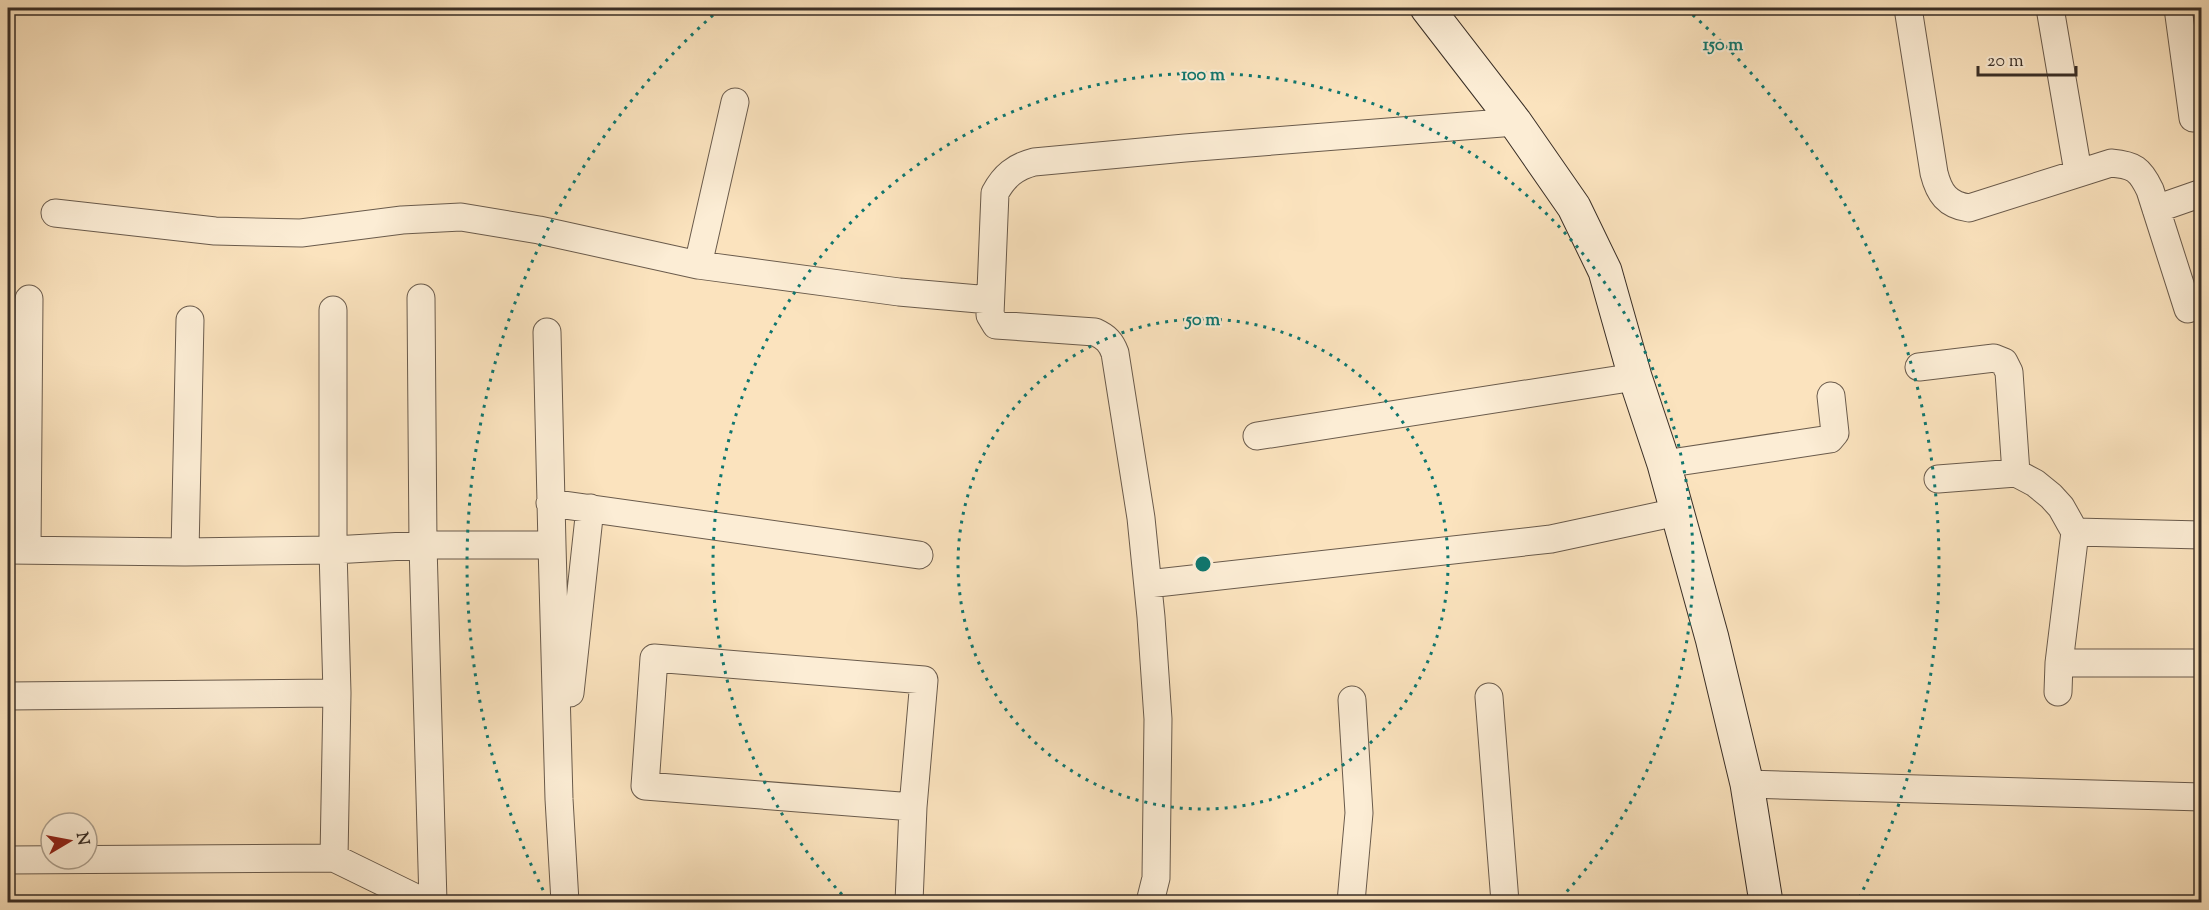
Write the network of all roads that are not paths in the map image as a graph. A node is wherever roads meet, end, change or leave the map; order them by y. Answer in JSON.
{"nodes":[{"id":1,"x":1427,"y":8,"type":"edge"},
{"id":2,"x":1908,"y":8,"type":"edge"},
{"id":3,"x":2050,"y":8,"type":"edge"},
{"id":4,"x":2178,"y":8,"type":"edge"},
{"id":5,"x":735,"y":102,"type":"dead end"},
{"id":6,"x":2193,"y":118,"type":"dead end"},
{"id":7,"x":1515,"y":122,"type":"junction"},
{"id":8,"x":2078,"y":172,"type":"junction"},
{"id":9,"x":2202,"y":193,"type":"edge"},
{"id":10,"x":2156,"y":209,"type":"junction"},
{"id":11,"x":55,"y":213,"type":"dead end"},
{"id":12,"x":698,"y":265,"type":"junction"},
{"id":13,"x":421,"y":298,"type":"dead end"},
{"id":14,"x":29,"y":300,"type":"dead end"},
{"id":15,"x":990,"y":300,"type":"junction"},
{"id":16,"x":2188,"y":309,"type":"dead end"},
{"id":17,"x":333,"y":310,"type":"dead end"},
{"id":18,"x":190,"y":320,"type":"dead end"},
{"id":19,"x":547,"y":332,"type":"dead end"},
{"id":20,"x":1919,"y":367,"type":"dead end"},
{"id":21,"x":1635,"y":377,"type":"junction"},
{"id":22,"x":1831,"y":396,"type":"dead end"},
{"id":23,"x":1257,"y":436,"type":"dead end"},
{"id":24,"x":1664,"y":464,"type":"junction"},
{"id":25,"x":2016,"y":473,"type":"junction"},
{"id":26,"x":1938,"y":479,"type":"dead end"},
{"id":27,"x":550,"y":503,"type":"junction"},
{"id":28,"x":590,"y":508,"type":"junction"},
{"id":29,"x":1677,"y":512,"type":"junction"},
{"id":30,"x":2075,"y":532,"type":"junction"},
{"id":31,"x":2202,"y":535,"type":"edge"},
{"id":32,"x":423,"y":545,"type":"junction"},
{"id":33,"x":552,"y":545,"type":"junction"},
{"id":34,"x":333,"y":549,"type":"junction"},
{"id":35,"x":17,"y":550,"type":"edge"},
{"id":36,"x":184,"y":552,"type":"junction"},
{"id":37,"x":919,"y":555,"type":"dead end"},
{"id":38,"x":1148,"y":584,"type":"junction"},
{"id":39,"x":2059,"y":663,"type":"junction"},
{"id":40,"x":2202,"y":663,"type":"edge"},
{"id":41,"x":2058,"y":692,"type":"dead end"},
{"id":42,"x":337,"y":693,"type":"junction"},
{"id":43,"x":8,"y":696,"type":"edge"},
{"id":44,"x":1488,"y":697,"type":"dead end"},
{"id":45,"x":1352,"y":700,"type":"dead end"},
{"id":46,"x":1747,"y":783,"type":"junction"},
{"id":47,"x":2202,"y":797,"type":"edge"},
{"id":48,"x":559,"y":799,"type":"junction"},
{"id":49,"x":913,"y":807,"type":"junction"},
{"id":50,"x":334,"y":858,"type":"junction"},
{"id":51,"x":8,"y":860,"type":"edge"},
{"id":52,"x":424,"y":903,"type":"edge"},
{"id":53,"x":433,"y":903,"type":"edge"},
{"id":54,"x":565,"y":903,"type":"edge"},
{"id":55,"x":909,"y":903,"type":"edge"},
{"id":56,"x":1150,"y":903,"type":"edge"},
{"id":57,"x":1351,"y":903,"type":"edge"},
{"id":58,"x":1505,"y":903,"type":"edge"},
{"id":59,"x":1766,"y":903,"type":"edge"}],
"edges":[{"from":1,"to":7,"type":"street"},
{"from":2,"to":8,"type":"street"},
{"from":3,"to":8,"type":"street"},
{"from":4,"to":6,"type":"street"},
{"from":5,"to":12,"type":"street"},
{"from":7,"to":15,"type":"street"},
{"from":7,"to":21,"type":"street"},
{"from":8,"to":10,"type":"street"},
{"from":9,"to":10,"type":"street"},
{"from":10,"to":16,"type":"street"},
{"from":11,"to":12,"type":"street"},
{"from":12,"to":15,"type":"street"},
{"from":13,"to":32,"type":"street"},
{"from":14,"to":35,"type":"street"},
{"from":15,"to":38,"type":"street"},
{"from":17,"to":34,"type":"street"},
{"from":18,"to":36,"type":"street"},
{"from":19,"to":27,"type":"street"},
{"from":20,"to":25,"type":"street"},
{"from":21,"to":23,"type":"street"},
{"from":21,"to":24,"type":"street"},
{"from":22,"to":24,"type":"street"},
{"from":24,"to":29,"type":"street"},
{"from":25,"to":26,"type":"street"},
{"from":25,"to":30,"type":"street"},
{"from":27,"to":28,"type":"street"},
{"from":27,"to":33,"type":"street"},
{"from":28,"to":37,"type":"street"},
{"from":28,"to":48,"type":"street"},
{"from":29,"to":38,"type":"street"},
{"from":29,"to":46,"type":"street"},
{"from":30,"to":31,"type":"street"},
{"from":30,"to":39,"type":"street"},
{"from":32,"to":33,"type":"street"},
{"from":32,"to":34,"type":"street"},
{"from":32,"to":53,"type":"street"},
{"from":33,"to":48,"type":"street"},
{"from":34,"to":36,"type":"street"},
{"from":34,"to":42,"type":"street"},
{"from":35,"to":36,"type":"street"},
{"from":38,"to":56,"type":"street"},
{"from":39,"to":40,"type":"street"},
{"from":39,"to":41,"type":"street"},
{"from":42,"to":43,"type":"street"},
{"from":42,"to":50,"type":"street"},
{"from":44,"to":58,"type":"street"},
{"from":45,"to":57,"type":"street"},
{"from":46,"to":47,"type":"street"},
{"from":46,"to":59,"type":"street"},
{"from":48,"to":54,"type":"street"},
{"from":49,"to":49,"type":"street"},
{"from":49,"to":55,"type":"street"},
{"from":50,"to":51,"type":"street"},
{"from":50,"to":52,"type":"street"}]}
